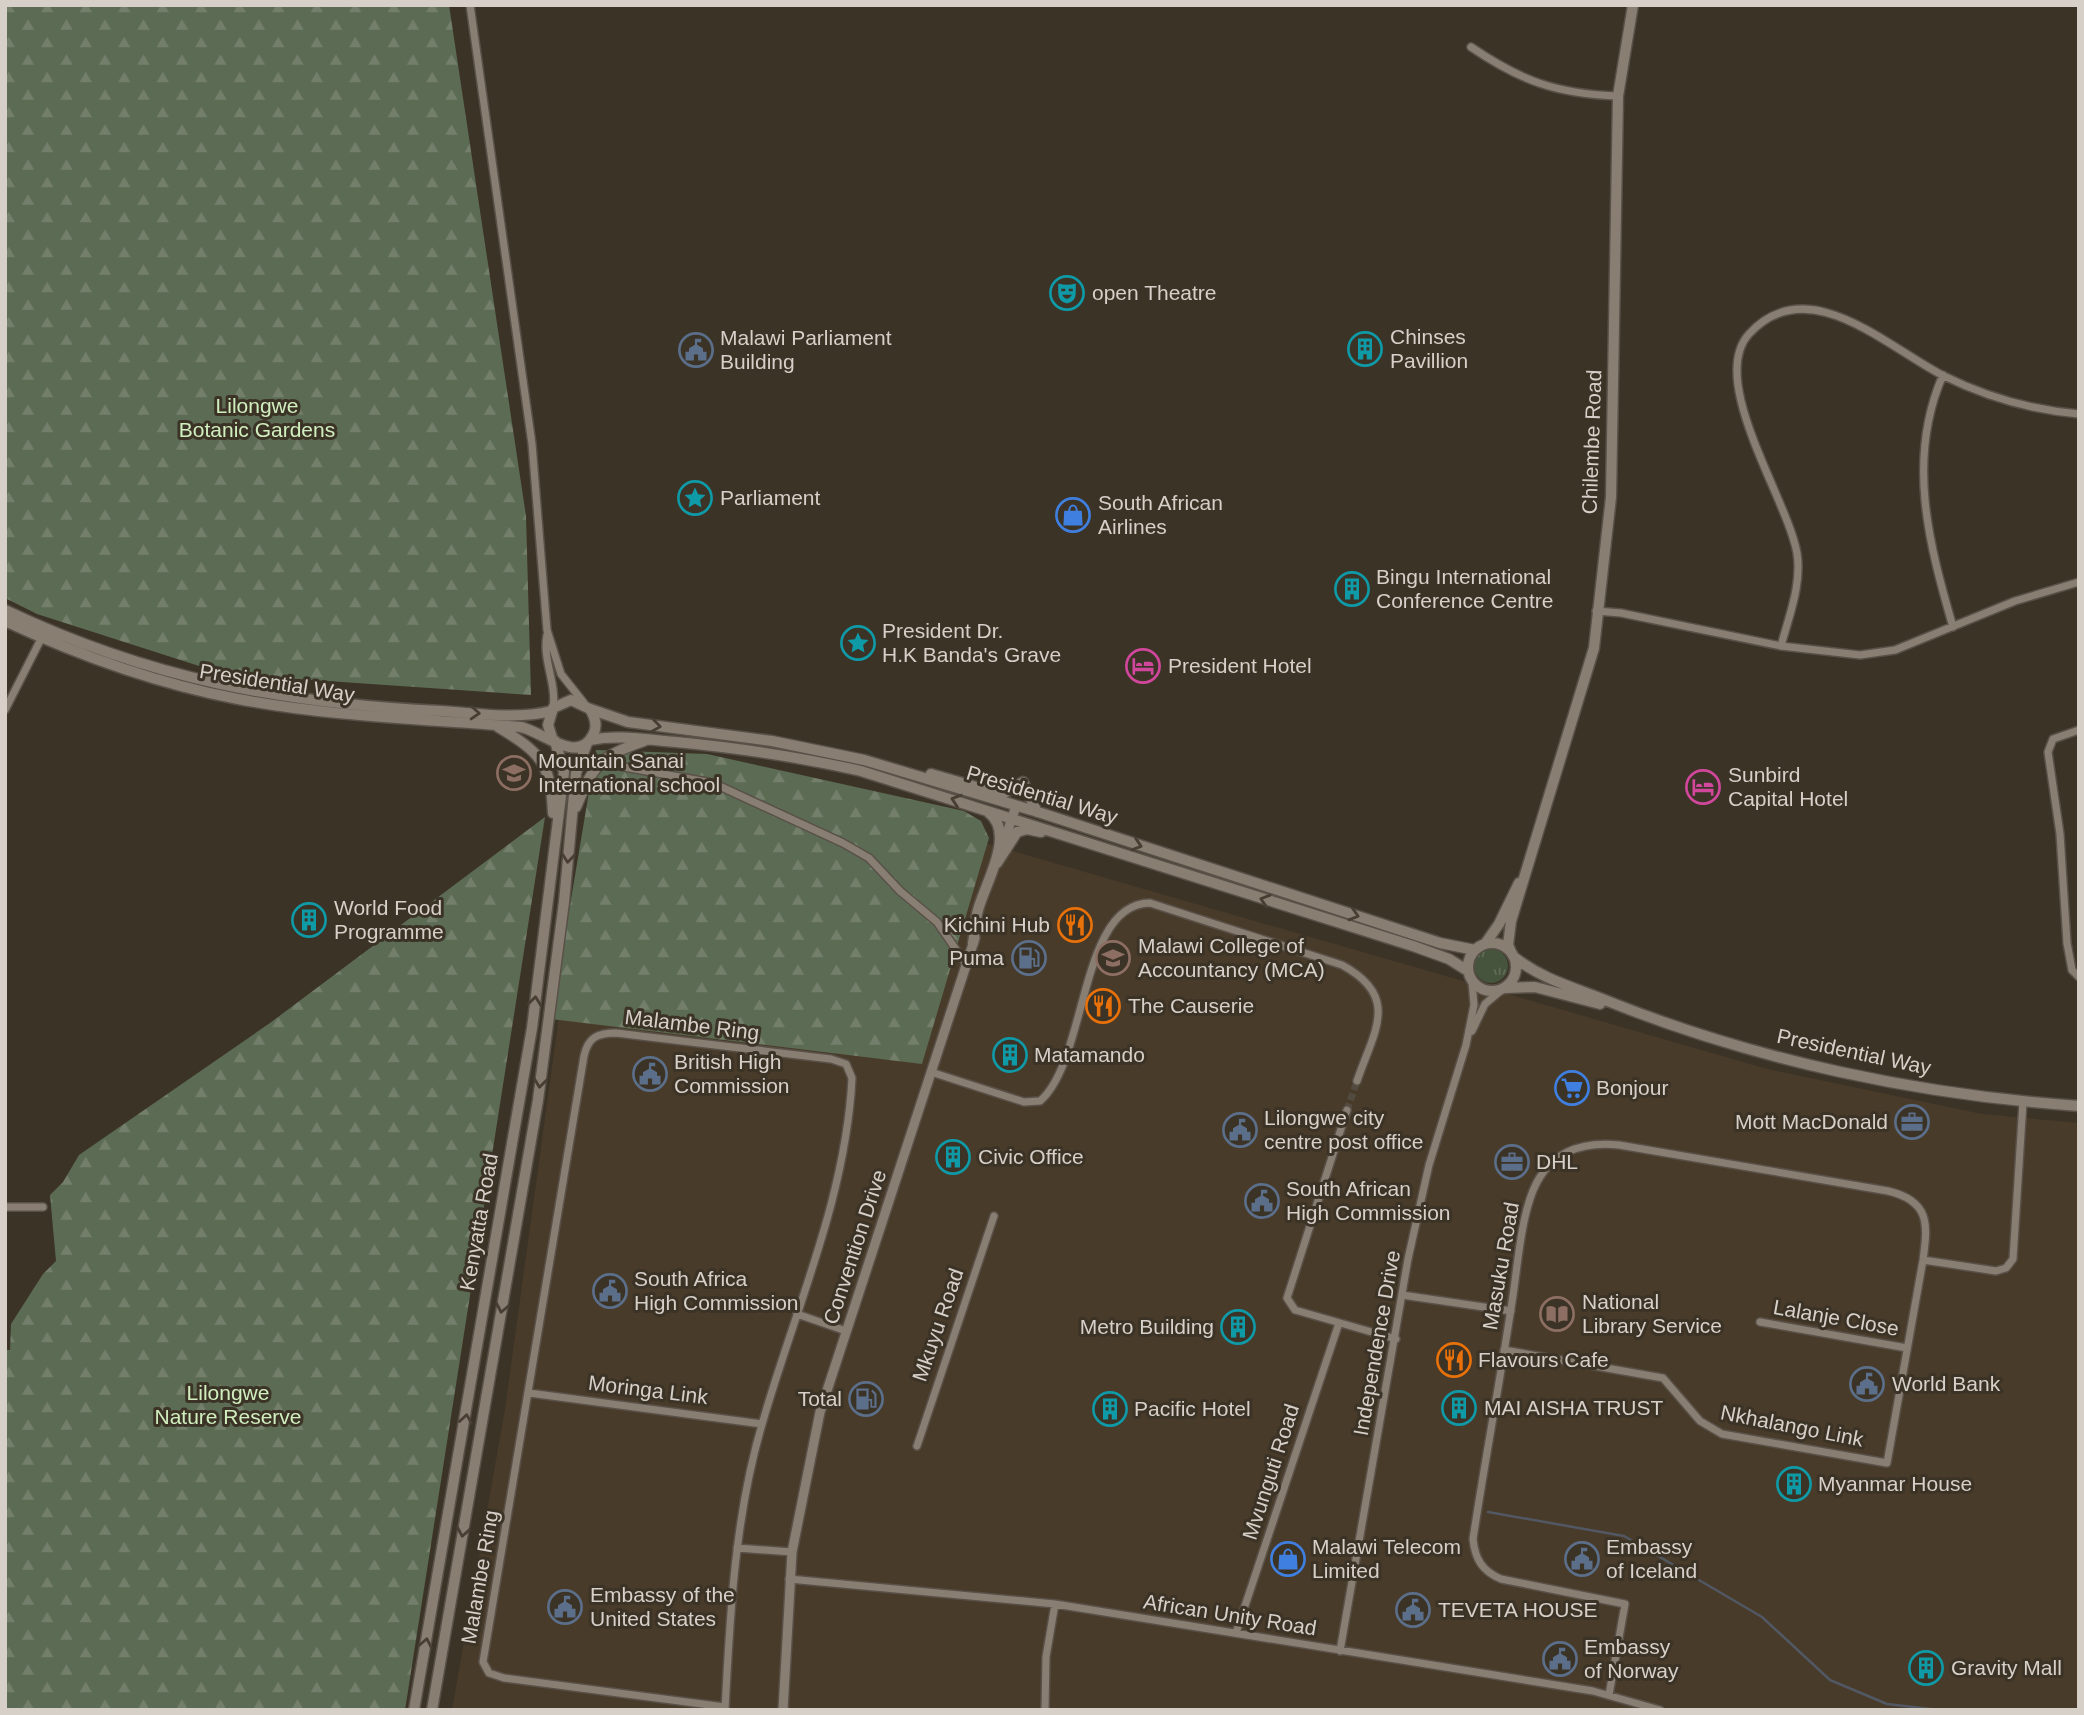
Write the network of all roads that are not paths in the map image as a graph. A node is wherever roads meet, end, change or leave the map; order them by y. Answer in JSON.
{"nodes":[{"id":1,"x":470,"y":5,"type":"edge"},
{"id":2,"x":1633,"y":5,"type":"edge"},
{"id":3,"x":1471,"y":47,"type":"dead end"},
{"id":4,"x":1618,"y":96,"type":"junction"},
{"id":5,"x":1943,"y":375,"type":"junction"},
{"id":6,"x":2079,"y":414,"type":"edge"},
{"id":7,"x":2079,"y":582,"type":"edge"},
{"id":8,"x":5,"y":610,"type":"edge"},
{"id":9,"x":1596,"y":611,"type":"junction"},
{"id":10,"x":5,"y":621,"type":"edge"},
{"id":11,"x":1954,"y":627,"type":"junction"},
{"id":12,"x":547,"y":630,"type":"junction"},
{"id":13,"x":42,"y":637,"type":"junction"},
{"id":14,"x":1781,"y":646,"type":"junction"},
{"id":15,"x":589,"y":707,"type":"junction"},
{"id":16,"x":5,"y":710,"type":"edge"},
{"id":17,"x":552,"y":710,"type":"junction"},
{"id":18,"x":494,"y":725,"type":"junction"},
{"id":19,"x":2079,"y":730,"type":"edge"},
{"id":20,"x":553,"y":740,"type":"junction"},
{"id":21,"x":648,"y":740,"type":"junction"},
{"id":22,"x":589,"y":741,"type":"junction"},
{"id":23,"x":602,"y":763,"type":"junction"},
{"id":24,"x":897,"y":770,"type":"junction"},
{"id":25,"x":1016,"y":806,"type":"junction"},
{"id":26,"x":978,"y":807,"type":"junction"},
{"id":27,"x":1038,"y":812,"type":"junction"},
{"id":28,"x":1013,"y":817,"type":"junction"},
{"id":29,"x":570,"y":820,"type":"junction"},
{"id":30,"x":555,"y":835,"type":"junction"},
{"id":31,"x":1129,"y":855,"type":"junction"},
{"id":32,"x":996,"y":863,"type":"junction"},
{"id":33,"x":1525,"y":870,"type":"junction"},
{"id":34,"x":973,"y":943,"type":"junction"},
{"id":35,"x":1485,"y":944,"type":"junction"},
{"id":36,"x":1475,"y":950,"type":"junction"},
{"id":37,"x":1513,"y":955,"type":"junction"},
{"id":38,"x":966,"y":964,"type":"junction"},
{"id":39,"x":1468,"y":971,"type":"junction"},
{"id":40,"x":2079,"y":976,"type":"edge"},
{"id":41,"x":1472,"y":982,"type":"junction"},
{"id":42,"x":1504,"y":988,"type":"junction"},
{"id":43,"x":1628,"y":1009,"type":"junction"},
{"id":44,"x":1466,"y":1045,"type":"junction"},
{"id":45,"x":930,"y":1072,"type":"junction"},
{"id":46,"x":1357,"y":1081,"type":"tunnel mouth"},
{"id":47,"x":2023,"y":1102,"type":"junction"},
{"id":48,"x":2079,"y":1106,"type":"edge"},
{"id":49,"x":1347,"y":1110,"type":"tunnel mouth"},
{"id":50,"x":5,"y":1206,"type":"edge"},
{"id":51,"x":43,"y":1206,"type":"dead end"},
{"id":52,"x":994,"y":1216,"type":"dead end"},
{"id":53,"x":1923,"y":1260,"type":"junction"},
{"id":54,"x":1402,"y":1295,"type":"junction"},
{"id":55,"x":1511,"y":1311,"type":"junction"},
{"id":56,"x":797,"y":1314,"type":"junction"},
{"id":57,"x":1760,"y":1322,"type":"dead end"},
{"id":58,"x":1339,"y":1324,"type":"junction"},
{"id":59,"x":846,"y":1331,"type":"junction"},
{"id":60,"x":1396,"y":1339,"type":"junction"},
{"id":61,"x":1907,"y":1348,"type":"junction"},
{"id":62,"x":1504,"y":1350,"type":"junction"},
{"id":63,"x":529,"y":1393,"type":"junction"},
{"id":64,"x":762,"y":1424,"type":"junction"},
{"id":65,"x":917,"y":1446,"type":"dead end"},
{"id":66,"x":1887,"y":1463,"type":"joint"},
{"id":67,"x":737,"y":1548,"type":"junction"},
{"id":68,"x":792,"y":1552,"type":"junction"},
{"id":69,"x":789,"y":1579,"type":"junction"},
{"id":70,"x":1055,"y":1604,"type":"junction"},
{"id":71,"x":1236,"y":1633,"type":"junction"},
{"id":72,"x":1340,"y":1651,"type":"junction"},
{"id":73,"x":1609,"y":1695,"type":"junction"},
{"id":74,"x":725,"y":1709,"type":"edge"},
{"id":75,"x":414,"y":1710,"type":"edge"},
{"id":76,"x":432,"y":1710,"type":"edge"},
{"id":77,"x":783,"y":1710,"type":"edge"},
{"id":78,"x":1045,"y":1710,"type":"edge"},
{"id":79,"x":1660,"y":1710,"type":"edge"}],
"edges":[{"from":1,"to":12,"type":"street"},
{"from":2,"to":4,"type":"main road","name":"Chilembe Road"},
{"from":3,"to":4,"type":"street"},
{"from":4,"to":9,"type":"main road","name":"Chilembe Road"},
{"from":5,"to":6,"type":"street"},
{"from":5,"to":11,"type":"street"},
{"from":5,"to":14,"type":"street"},
{"from":7,"to":11,"type":"street"},
{"from":8,"to":17,"type":"main road","name":"Presidential Way","one_way":true},
{"from":9,"to":14,"type":"street"},
{"from":9,"to":33,"type":"main road","name":"Chilembe Road"},
{"from":10,"to":13,"type":"main road","name":"Presidential Way"},
{"from":11,"to":14,"type":"street"},
{"from":12,"to":15,"type":"street"},
{"from":12,"to":17,"type":"street"},
{"from":13,"to":16,"type":"street"},
{"from":13,"to":18,"type":"main road","name":"Presidential Way"},
{"from":15,"to":17,"type":"main road","name":"Presidential Way"},
{"from":15,"to":22,"type":"main road"},
{"from":15,"to":24,"type":"main road","name":"Presidential Way","one_way":true},
{"from":17,"to":20,"type":"main road"},
{"from":18,"to":20,"type":"main road","name":"Presidential Way"},
{"from":18,"to":30,"type":"main road"},
{"from":19,"to":40,"type":"street"},
{"from":20,"to":22,"type":"main road","name":"Presidential Way"},
{"from":20,"to":30,"type":"main road","name":"Kenyatta Road"},
{"from":21,"to":22,"type":"main road","name":"Presidential Way"},
{"from":21,"to":23,"type":"main road"},
{"from":26,"to":21,"type":"main road","name":"Presidential Way","one_way":true},
{"from":22,"to":29,"type":"main road","name":"Kenyatta Road"},
{"from":23,"to":29,"type":"main road"},
{"from":23,"to":38,"type":"street"},
{"from":24,"to":25,"type":"main road","name":"Presidential Way"},
{"from":24,"to":27,"type":"main road"},
{"from":25,"to":27,"type":"main road","name":"Presidential Way"},
{"from":25,"to":28,"type":"street","name":"Convention Drive"},
{"from":26,"to":28,"type":"main road","name":"Presidential Way"},
{"from":26,"to":34,"type":"main road"},
{"from":27,"to":36,"type":"main road","name":"Presidential Way","one_way":true},
{"from":28,"to":31,"type":"main road","name":"Presidential Way"},
{"from":28,"to":32,"type":"street","name":"Convention Drive"},
{"from":29,"to":76,"type":"main road","name":"Kenyatta Road","one_way":true},
{"from":75,"to":30,"type":"main road","name":"Kenyatta Road","one_way":true},
{"from":31,"to":32,"type":"main road"},
{"from":39,"to":31,"type":"main road","name":"Presidential Way","one_way":true},
{"from":32,"to":34,"type":"street","name":"Convention Drive"},
{"from":33,"to":35,"type":"main road"},
{"from":33,"to":37,"type":"main road"},
{"from":34,"to":38,"type":"street","name":"Convention Drive"},
{"from":35,"to":36,"type":"main road"},
{"from":35,"to":37,"type":"main road"},
{"from":36,"to":39,"type":"main road"},
{"from":37,"to":42,"type":"main road"},
{"from":37,"to":43,"type":"main road","name":"Presidential Way"},
{"from":38,"to":45,"type":"street","name":"Convention Drive"},
{"from":39,"to":41,"type":"main road"},
{"from":41,"to":42,"type":"main road"},
{"from":41,"to":44,"type":"street","name":"Independence Drive"},
{"from":42,"to":43,"type":"main road","name":"Presidential Way"},
{"from":42,"to":44,"type":"street","name":"Independence Drive"},
{"from":43,"to":47,"type":"main road","name":"Presidential Way"},
{"from":44,"to":54,"type":"street","name":"Independence Drive"},
{"from":45,"to":46,"type":"street"},
{"from":45,"to":59,"type":"street","name":"Convention Drive"},
{"from":47,"to":48,"type":"main road","name":"Presidential Way"},
{"from":47,"to":53,"type":"street"},
{"from":49,"to":58,"type":"street"},
{"from":50,"to":51,"type":"street"},
{"from":52,"to":65,"type":"street","name":"Mkuyu Road"},
{"from":53,"to":55,"type":"street","name":"Masuku Road"},
{"from":53,"to":61,"type":"street","name":"Masuku Road"},
{"from":54,"to":55,"type":"street"},
{"from":54,"to":60,"type":"street","name":"Independence Drive"},
{"from":55,"to":62,"type":"street","name":"Masuku Road"},
{"from":56,"to":59,"type":"street"},
{"from":56,"to":63,"type":"street","name":"Malambe Ring"},
{"from":56,"to":64,"type":"street","name":"Malambe Ring"},
{"from":57,"to":61,"type":"street","name":"Lalanje Close"},
{"from":58,"to":60,"type":"street"},
{"from":58,"to":71,"type":"street","name":"Mvunguti Road"},
{"from":59,"to":68,"type":"street","name":"Convention Drive"},
{"from":60,"to":72,"type":"street","name":"Independence Drive"},
{"from":61,"to":66,"type":"street","name":"Masuku Road"},
{"from":62,"to":66,"type":"street","name":"Nkhalango Link"},
{"from":62,"to":73,"type":"street","name":"Masuku Road"},
{"from":63,"to":64,"type":"street","name":"Moringa Link"},
{"from":63,"to":74,"type":"street","name":"Malambe Ring"},
{"from":64,"to":67,"type":"street","name":"Malambe Ring"},
{"from":67,"to":68,"type":"street"},
{"from":67,"to":74,"type":"street","name":"Malambe Ring"},
{"from":68,"to":69,"type":"street","name":"Convention Drive"},
{"from":69,"to":70,"type":"street","name":"African Unity Road"},
{"from":69,"to":77,"type":"street","name":"Convention Drive"},
{"from":70,"to":71,"type":"street","name":"African Unity Road"},
{"from":70,"to":78,"type":"street"},
{"from":71,"to":72,"type":"street","name":"African Unity Road"},
{"from":72,"to":73,"type":"street","name":"African Unity Road"},
{"from":73,"to":79,"type":"street","name":"African Unity Road"}]}
